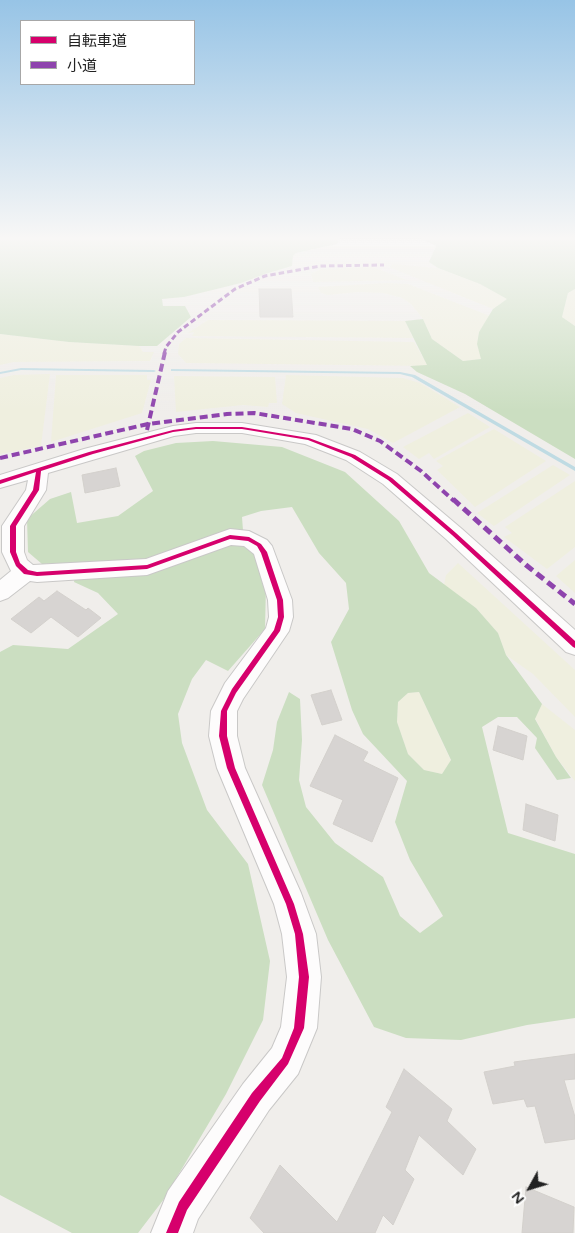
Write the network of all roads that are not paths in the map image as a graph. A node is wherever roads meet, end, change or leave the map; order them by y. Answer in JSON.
{"nodes":[{"id":1,"x":39,"y":469,"type":"junction"},
{"id":2,"x":0,"y":482,"type":"edge"},
{"id":3,"x":26,"y":572,"type":"junction"},
{"id":4,"x":0,"y":592,"type":"edge"},
{"id":5,"x":575,"y":645,"type":"edge"},
{"id":6,"x":172,"y":1233,"type":"edge"}],
"edges":[{"from":1,"to":2,"type":"street"},
{"from":1,"to":3,"type":"street"},
{"from":1,"to":5,"type":"street"},
{"from":3,"to":4,"type":"street"},
{"from":3,"to":6,"type":"street"}]}
